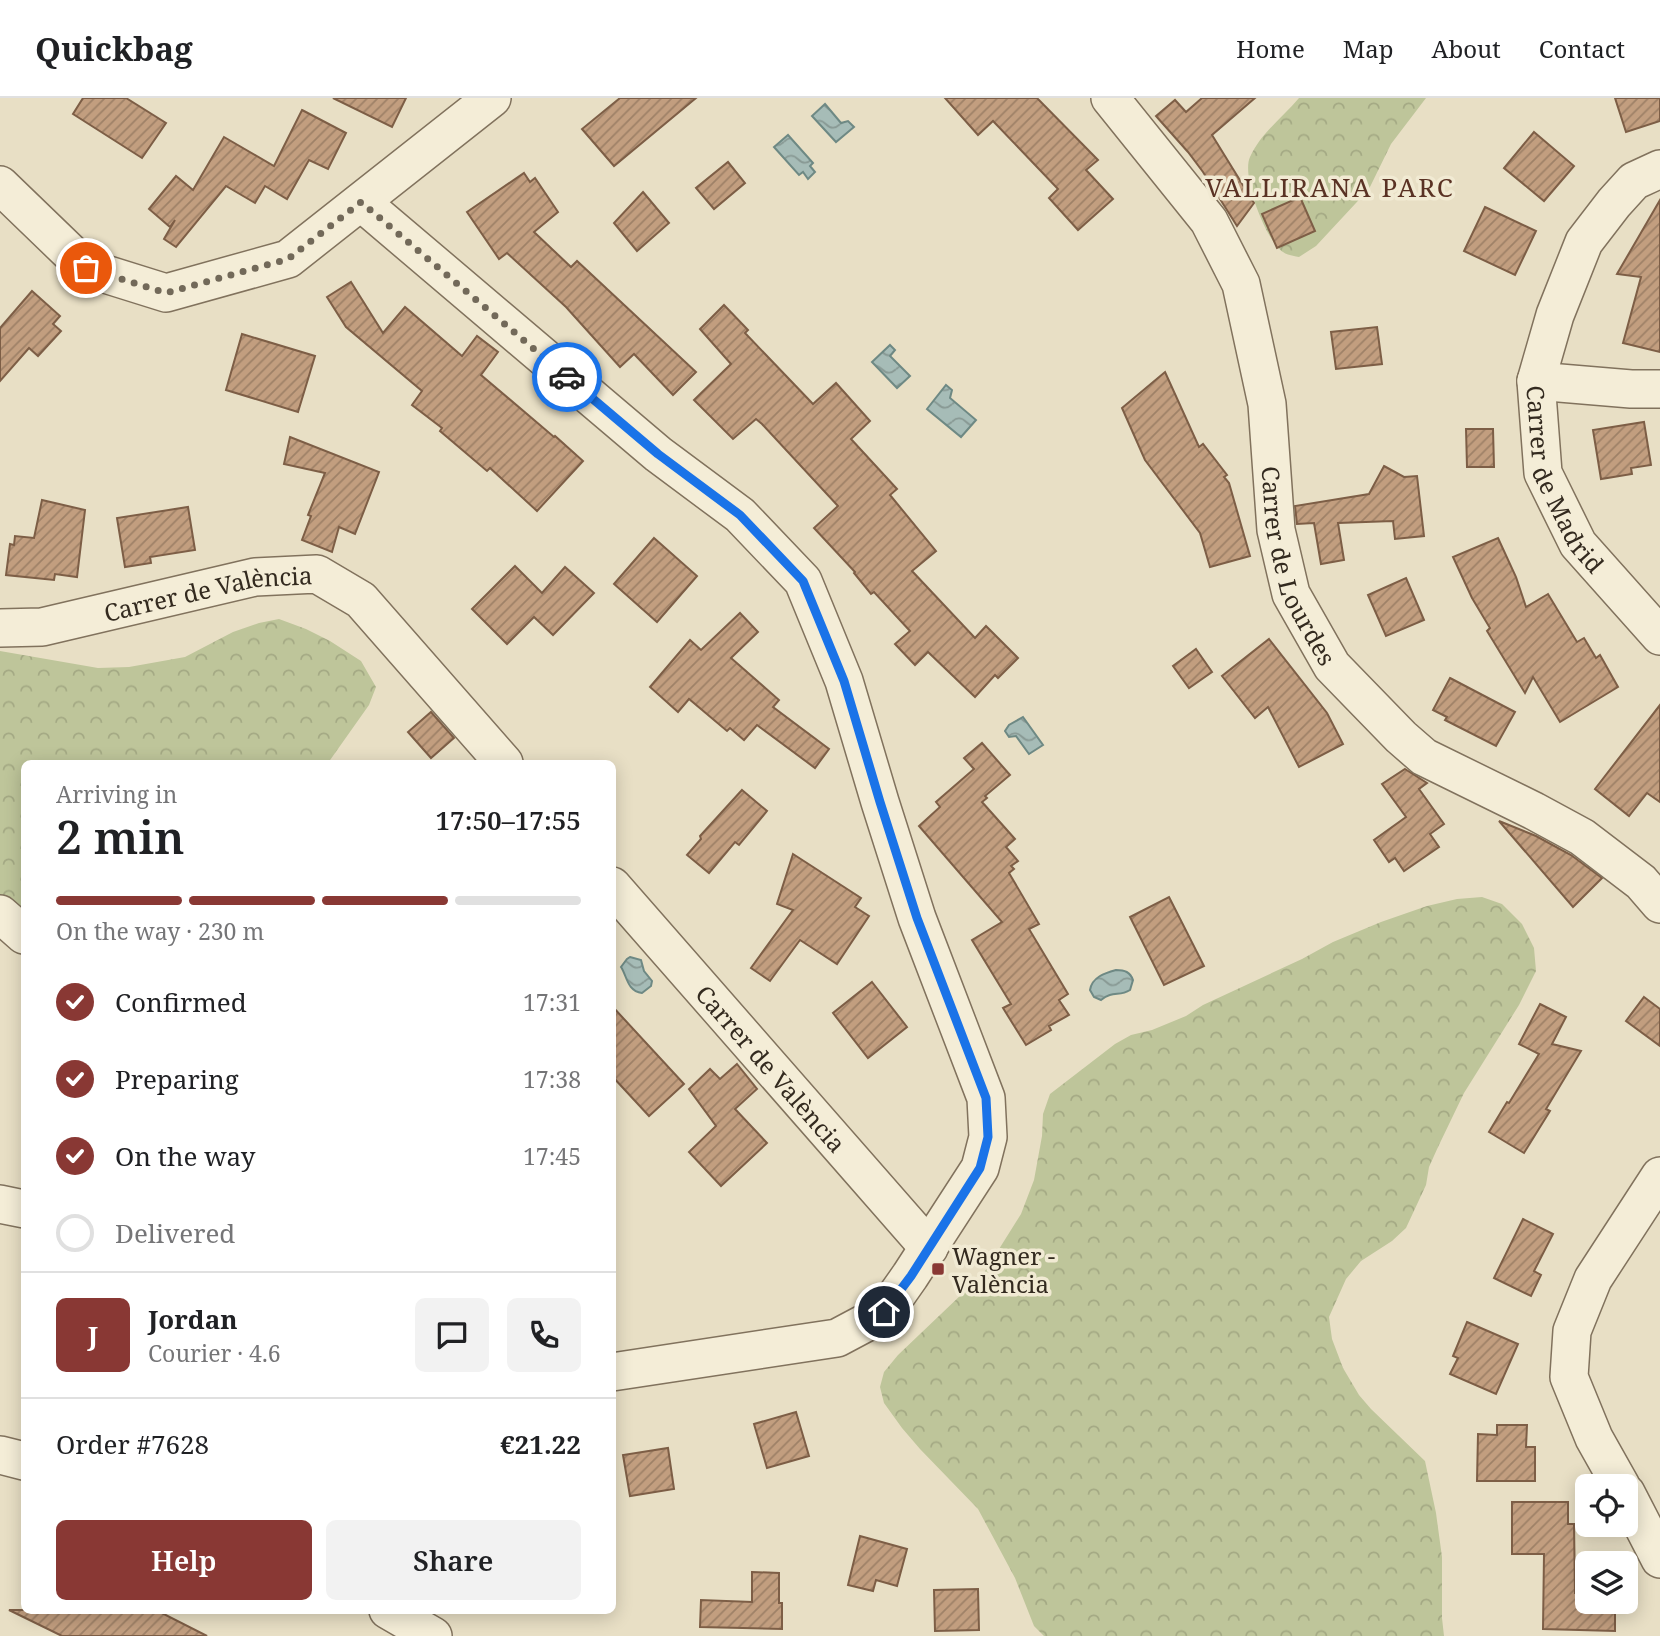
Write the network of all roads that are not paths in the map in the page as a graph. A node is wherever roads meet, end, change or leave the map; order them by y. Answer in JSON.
{"nodes":[{"id":1,"x":492,"y":98,"type":"edge"},
{"id":2,"x":1110,"y":98,"type":"edge"},
{"id":3,"x":1660,"y":169,"type":"edge"},
{"id":4,"x":0,"y":185,"type":"edge"},
{"id":5,"x":361,"y":202,"type":"junction"},
{"id":6,"x":1536,"y":381,"type":"junction"},
{"id":7,"x":1660,"y":389,"type":"edge"},
{"id":8,"x":0,"y":628,"type":"edge"},
{"id":9,"x":1660,"y":636,"type":"edge"},
{"id":10,"x":501,"y":760,"type":"edge"},
{"id":11,"x":616,"y":891,"type":"edge"},
{"id":12,"x":1660,"y":904,"type":"edge"},
{"id":13,"x":0,"y":914,"type":"edge"},
{"id":14,"x":21,"y":932,"type":"edge"},
{"id":15,"x":1660,"y":1176,"type":"edge"},
{"id":16,"x":0,"y":1204,"type":"edge"},
{"id":17,"x":21,"y":1208,"type":"edge"},
{"id":18,"x":929,"y":1248,"type":"junction"},
{"id":19,"x":616,"y":1371,"type":"edge"},
{"id":20,"x":0,"y":1455,"type":"edge"},
{"id":21,"x":21,"y":1460,"type":"edge"},
{"id":22,"x":1614,"y":1474,"type":"edge"},
{"id":23,"x":1638,"y":1516,"type":"edge"},
{"id":24,"x":1660,"y":1559,"type":"edge"},
{"id":25,"x":395,"y":1614,"type":"edge"},
{"id":26,"x":433,"y":1636,"type":"edge"}],
"edges":[{"from":1,"to":5,"type":"street"},
{"from":2,"to":12,"type":"street","name":"Carrer de Lourdes"},
{"from":3,"to":6,"type":"street","name":"Carrer de Madrid"},
{"from":4,"to":5,"type":"street"},
{"from":5,"to":18,"type":"street"},
{"from":6,"to":7,"type":"street"},
{"from":6,"to":9,"type":"street","name":"Carrer de Madrid"},
{"from":8,"to":10,"type":"street","name":"Carrer de València"},
{"from":11,"to":18,"type":"street","name":"Carrer de València"},
{"from":13,"to":14,"type":"street"},
{"from":15,"to":22,"type":"street"},
{"from":16,"to":17,"type":"street"},
{"from":18,"to":19,"type":"street"},
{"from":20,"to":21,"type":"street"},
{"from":23,"to":24,"type":"street"},
{"from":25,"to":26,"type":"street"}]}
